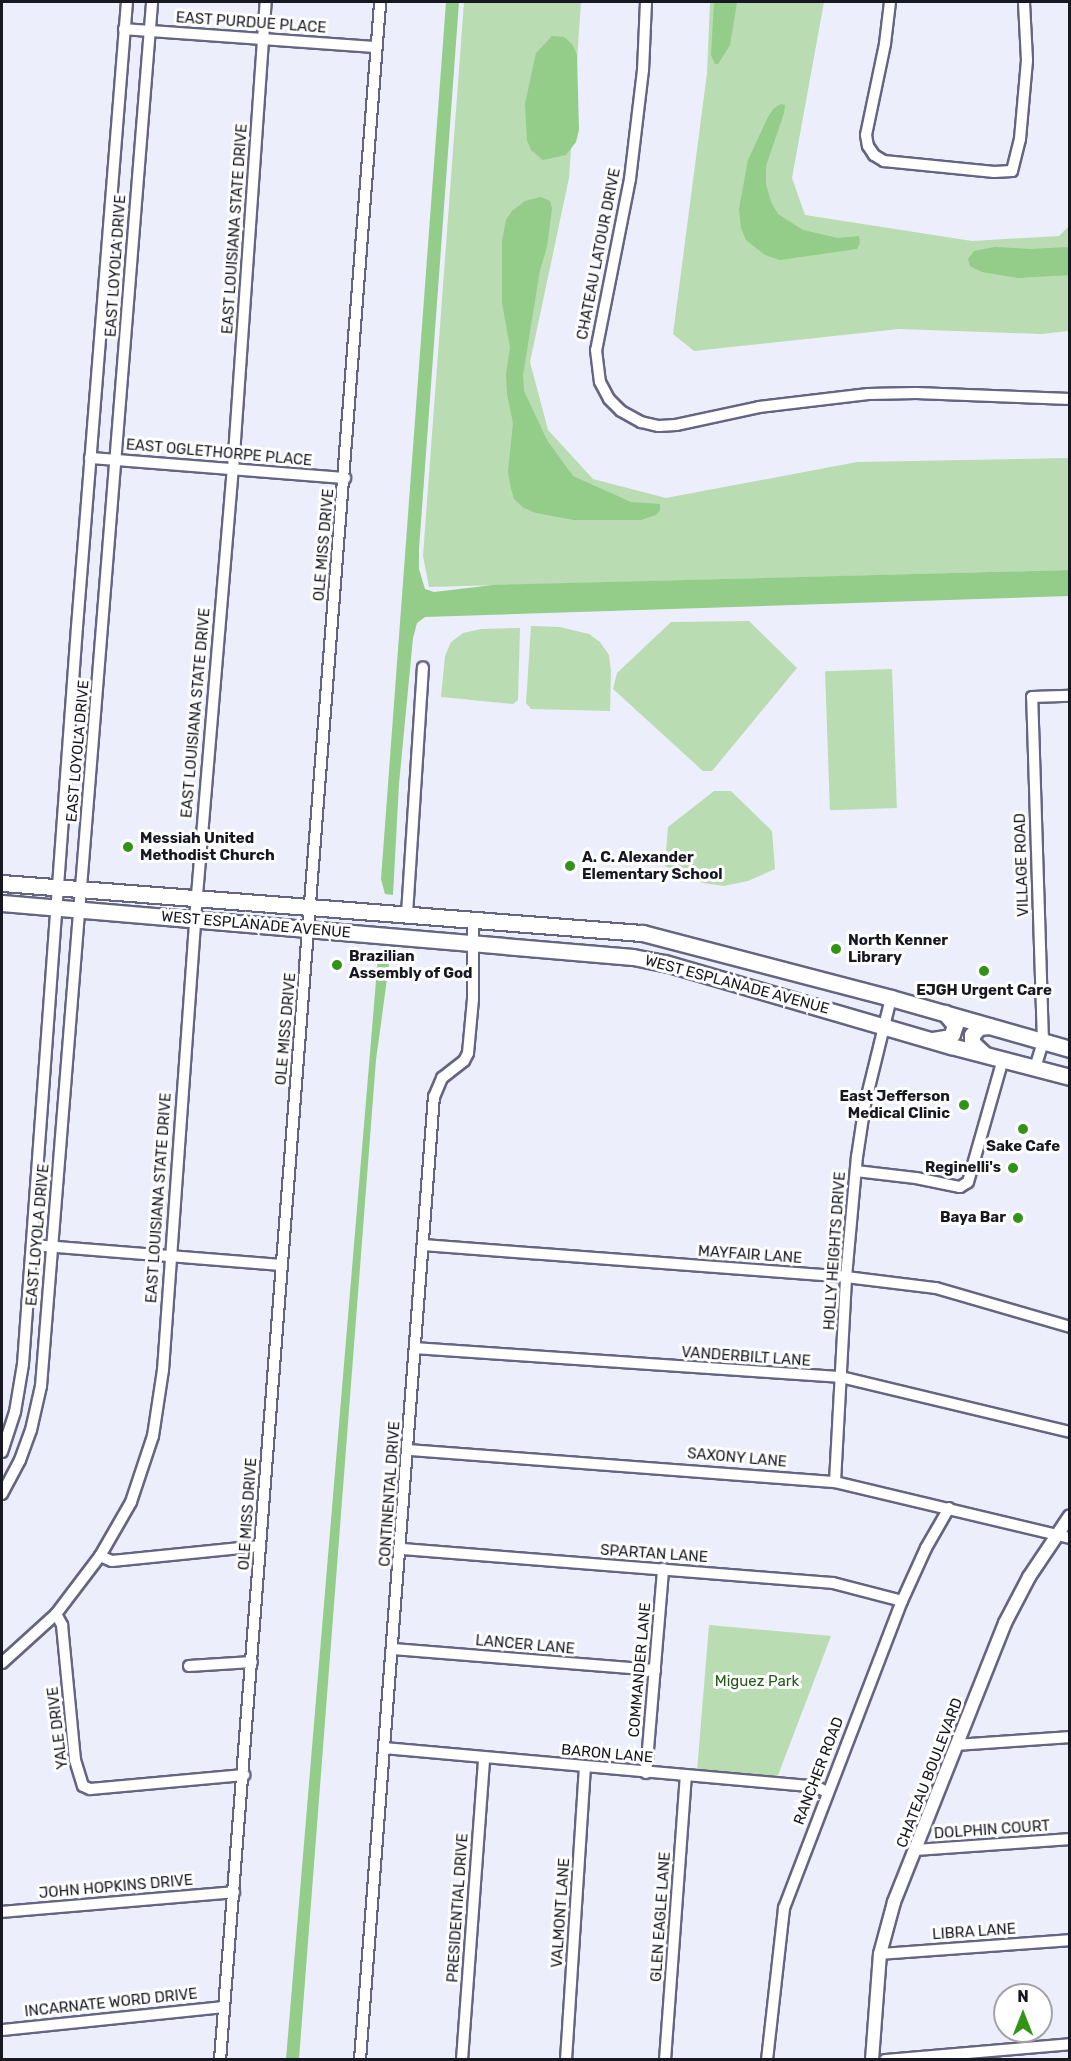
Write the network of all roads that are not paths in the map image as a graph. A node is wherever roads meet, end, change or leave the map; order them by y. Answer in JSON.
{"nodes":[{"id":1,"x":126,"y":2,"type":"edge"},
{"id":2,"x":152,"y":2,"type":"edge"},
{"id":3,"x":266,"y":2,"type":"edge"},
{"id":4,"x":380,"y":2,"type":"edge"},
{"id":5,"x":646,"y":2,"type":"edge"},
{"id":6,"x":890,"y":2,"type":"edge"},
{"id":7,"x":1024,"y":2,"type":"edge"},
{"id":8,"x":124,"y":29,"type":"junction"},
{"id":9,"x":150,"y":31,"type":"junction"},
{"id":10,"x":263,"y":39,"type":"junction"},
{"id":11,"x":376,"y":48,"type":"junction"},
{"id":12,"x":1070,"y":399,"type":"edge"},
{"id":13,"x":90,"y":458,"type":"junction"},
{"id":14,"x":116,"y":460,"type":"junction"},
{"id":15,"x":233,"y":469,"type":"junction"},
{"id":16,"x":345,"y":478,"type":"junction"},
{"id":17,"x":423,"y":668,"type":"dead end"},
{"id":18,"x":1070,"y":696,"type":"edge"},
{"id":19,"x":2,"y":883,"type":"edge"},
{"id":20,"x":59,"y":888,"type":"junction"},
{"id":21,"x":82,"y":890,"type":"junction"},
{"id":22,"x":196,"y":899,"type":"junction"},
{"id":23,"x":2,"y":903,"type":"edge"},
{"id":24,"x":311,"y":907,"type":"junction"},
{"id":25,"x":58,"y":909,"type":"junction"},
{"id":26,"x":80,"y":911,"type":"junction"},
{"id":27,"x":408,"y":914,"type":"junction"},
{"id":28,"x":195,"y":919,"type":"junction"},
{"id":29,"x":473,"y":921,"type":"junction"},
{"id":30,"x":518,"y":923,"type":"junction"},
{"id":31,"x":309,"y":928,"type":"junction"},
{"id":32,"x":616,"y":930,"type":"junction"},
{"id":33,"x":474,"y":944,"type":"junction"},
{"id":34,"x":527,"y":949,"type":"junction"},
{"id":35,"x":596,"y":954,"type":"junction"},
{"id":36,"x":891,"y":998,"type":"junction"},
{"id":37,"x":945,"y":1013,"type":"junction"},
{"id":38,"x":884,"y":1025,"type":"junction"},
{"id":39,"x":989,"y":1026,"type":"junction"},
{"id":40,"x":933,"y":1040,"type":"junction"},
{"id":41,"x":1043,"y":1042,"type":"junction"},
{"id":42,"x":1070,"y":1049,"type":"edge"},
{"id":43,"x":985,"y":1055,"type":"junction"},
{"id":44,"x":1003,"y":1059,"type":"junction"},
{"id":45,"x":1035,"y":1068,"type":"junction"},
{"id":46,"x":1070,"y":1077,"type":"edge"},
{"id":47,"x":856,"y":1171,"type":"junction"},
{"id":48,"x":32,"y":1245,"type":"junction"},
{"id":49,"x":423,"y":1245,"type":"junction"},
{"id":50,"x":52,"y":1247,"type":"junction"},
{"id":51,"x":170,"y":1256,"type":"junction"},
{"id":52,"x":281,"y":1265,"type":"junction"},
{"id":53,"x":846,"y":1277,"type":"junction"},
{"id":54,"x":1070,"y":1327,"type":"edge"},
{"id":55,"x":416,"y":1348,"type":"junction"},
{"id":56,"x":841,"y":1377,"type":"junction"},
{"id":57,"x":1070,"y":1432,"type":"edge"},
{"id":58,"x":409,"y":1450,"type":"junction"},
{"id":59,"x":2,"y":1452,"type":"edge"},
{"id":60,"x":835,"y":1482,"type":"junction"},
{"id":61,"x":2,"y":1494,"type":"edge"},
{"id":62,"x":949,"y":1508,"type":"junction"},
{"id":63,"x":1070,"y":1516,"type":"edge"},
{"id":64,"x":1057,"y":1534,"type":"junction"},
{"id":65,"x":1070,"y":1538,"type":"edge"},
{"id":66,"x":260,"y":1546,"type":"junction"},
{"id":67,"x":401,"y":1549,"type":"junction"},
{"id":68,"x":100,"y":1556,"type":"junction"},
{"id":69,"x":663,"y":1569,"type":"junction"},
{"id":70,"x":902,"y":1601,"type":"junction"},
{"id":71,"x":56,"y":1614,"type":"junction"},
{"id":72,"x":393,"y":1649,"type":"junction"},
{"id":73,"x":252,"y":1662,"type":"junction"},
{"id":74,"x":2,"y":1663,"type":"edge"},
{"id":75,"x":189,"y":1666,"type":"dead end"},
{"id":76,"x":655,"y":1670,"type":"junction"},
{"id":77,"x":1070,"y":1737,"type":"edge"},
{"id":78,"x":957,"y":1745,"type":"junction"},
{"id":79,"x":384,"y":1748,"type":"junction"},
{"id":80,"x":484,"y":1758,"type":"junction"},
{"id":81,"x":585,"y":1768,"type":"junction"},
{"id":82,"x":646,"y":1773,"type":"junction"},
{"id":83,"x":244,"y":1775,"type":"junction"},
{"id":84,"x":686,"y":1776,"type":"junction"},
{"id":85,"x":827,"y":1791,"type":"junction"},
{"id":86,"x":1070,"y":1839,"type":"edge"},
{"id":87,"x":917,"y":1850,"type":"junction"},
{"id":88,"x":234,"y":1892,"type":"junction"},
{"id":89,"x":2,"y":1912,"type":"edge"},
{"id":90,"x":1070,"y":1940,"type":"edge"},
{"id":91,"x":880,"y":1954,"type":"junction"},
{"id":92,"x":224,"y":2007,"type":"junction"},
{"id":93,"x":2,"y":2030,"type":"edge"},
{"id":94,"x":1070,"y":2044,"type":"edge"},
{"id":95,"x":220,"y":2060,"type":"edge"},
{"id":96,"x":360,"y":2060,"type":"edge"},
{"id":97,"x":462,"y":2060,"type":"edge"},
{"id":98,"x":566,"y":2060,"type":"edge"},
{"id":99,"x":665,"y":2060,"type":"edge"},
{"id":100,"x":767,"y":2060,"type":"edge"},
{"id":101,"x":872,"y":2060,"type":"edge"},
{"id":102,"x":885,"y":2060,"type":"edge"}],
"edges":[{"from":1,"to":8,"type":"street","name":"EAST LOYOLA DRIVE"},
{"from":2,"to":9,"type":"street","name":"EAST LOYOLA DRIVE"},
{"from":3,"to":10,"type":"street","name":"EAST LOUISIANA STATE DRIVE"},
{"from":4,"to":11,"type":"street","name":"OLE MISS DRIVE"},
{"from":5,"to":12,"type":"street","name":"CHATEAU LATOUR DRIVE"},
{"from":6,"to":7,"type":"street"},
{"from":8,"to":9,"type":"street","name":"EAST PURDUE PLACE"},
{"from":8,"to":13,"type":"street","name":"EAST LOYOLA DRIVE"},
{"from":9,"to":10,"type":"street","name":"EAST PURDUE PLACE"},
{"from":9,"to":14,"type":"street","name":"EAST LOYOLA DRIVE"},
{"from":10,"to":11,"type":"street","name":"EAST PURDUE PLACE"},
{"from":10,"to":15,"type":"street","name":"EAST LOUISIANA STATE DRIVE"},
{"from":11,"to":16,"type":"street","name":"OLE MISS DRIVE"},
{"from":13,"to":14,"type":"street","name":"EAST OGLETHORPE PLACE"},
{"from":13,"to":20,"type":"street","name":"EAST LOYOLA DRIVE"},
{"from":14,"to":15,"type":"street","name":"EAST OGLETHORPE PLACE"},
{"from":14,"to":21,"type":"street","name":"EAST LOYOLA DRIVE"},
{"from":15,"to":16,"type":"street","name":"EAST OGLETHORPE PLACE"},
{"from":15,"to":22,"type":"street","name":"EAST LOUISIANA STATE DRIVE"},
{"from":16,"to":24,"type":"street","name":"OLE MISS DRIVE"},
{"from":17,"to":27,"type":"street"},
{"from":18,"to":41,"type":"street","name":"VILLAGE ROAD"},
{"from":19,"to":20,"type":"main road","name":"WEST ESPLANADE AVENUE"},
{"from":20,"to":21,"type":"main road","name":"WEST ESPLANADE AVENUE"},
{"from":20,"to":25,"type":"street","name":"EAST LOYOLA DRIVE"},
{"from":21,"to":22,"type":"main road","name":"WEST ESPLANADE AVENUE"},
{"from":21,"to":26,"type":"street","name":"EAST LOYOLA DRIVE"},
{"from":22,"to":24,"type":"main road","name":"WEST ESPLANADE AVENUE"},
{"from":22,"to":28,"type":"street","name":"EAST LOUISIANA STATE DRIVE"},
{"from":23,"to":25,"type":"main road","name":"WEST ESPLANADE AVENUE"},
{"from":24,"to":27,"type":"main road","name":"WEST ESPLANADE AVENUE"},
{"from":24,"to":31,"type":"street","name":"OLE MISS DRIVE"},
{"from":25,"to":26,"type":"main road","name":"WEST ESPLANADE AVENUE"},
{"from":25,"to":48,"type":"street","name":"EAST LOYOLA DRIVE"},
{"from":26,"to":28,"type":"main road","name":"WEST ESPLANADE AVENUE"},
{"from":26,"to":50,"type":"street","name":"EAST LOYOLA DRIVE"},
{"from":27,"to":29,"type":"main road","name":"WEST ESPLANADE AVENUE"},
{"from":28,"to":31,"type":"main road","name":"WEST ESPLANADE AVENUE"},
{"from":28,"to":51,"type":"street","name":"EAST LOUISIANA STATE DRIVE"},
{"from":29,"to":30,"type":"main road","name":"WEST ESPLANADE AVENUE"},
{"from":29,"to":33,"type":"street","name":"CONTINENTAL DRIVE"},
{"from":30,"to":32,"type":"main road","name":"WEST ESPLANADE AVENUE"},
{"from":30,"to":34,"type":"main road"},
{"from":31,"to":33,"type":"main road","name":"WEST ESPLANADE AVENUE"},
{"from":31,"to":52,"type":"street","name":"OLE MISS DRIVE"},
{"from":32,"to":35,"type":"main road"},
{"from":32,"to":36,"type":"main road","name":"WEST ESPLANADE AVENUE"},
{"from":33,"to":34,"type":"main road","name":"WEST ESPLANADE AVENUE"},
{"from":33,"to":49,"type":"street","name":"CONTINENTAL DRIVE"},
{"from":34,"to":35,"type":"main road","name":"WEST ESPLANADE AVENUE"},
{"from":35,"to":38,"type":"main road","name":"WEST ESPLANADE AVENUE"},
{"from":36,"to":37,"type":"main road","name":"WEST ESPLANADE AVENUE"},
{"from":36,"to":38,"type":"street","name":"HOLLY HEIGHTS DRIVE"},
{"from":37,"to":39,"type":"main road","name":"WEST ESPLANADE AVENUE"},
{"from":37,"to":40,"type":"main road"},
{"from":38,"to":40,"type":"main road","name":"WEST ESPLANADE AVENUE"},
{"from":38,"to":47,"type":"street","name":"HOLLY HEIGHTS DRIVE"},
{"from":39,"to":41,"type":"main road","name":"WEST ESPLANADE AVENUE"},
{"from":39,"to":43,"type":"main road"},
{"from":40,"to":43,"type":"main road","name":"WEST ESPLANADE AVENUE"},
{"from":41,"to":42,"type":"main road","name":"WEST ESPLANADE AVENUE"},
{"from":41,"to":45,"type":"street","name":"VILLAGE ROAD"},
{"from":43,"to":44,"type":"main road","name":"WEST ESPLANADE AVENUE"},
{"from":44,"to":45,"type":"main road","name":"WEST ESPLANADE AVENUE"},
{"from":44,"to":47,"type":"street"},
{"from":45,"to":46,"type":"main road","name":"WEST ESPLANADE AVENUE"},
{"from":47,"to":53,"type":"street","name":"HOLLY HEIGHTS DRIVE"},
{"from":48,"to":50,"type":"street"},
{"from":48,"to":59,"type":"street","name":"EAST LOYOLA DRIVE"},
{"from":49,"to":53,"type":"street","name":"MAYFAIR LANE"},
{"from":49,"to":55,"type":"street","name":"CONTINENTAL DRIVE"},
{"from":50,"to":51,"type":"street"},
{"from":50,"to":61,"type":"street","name":"EAST LOYOLA DRIVE"},
{"from":51,"to":52,"type":"street"},
{"from":51,"to":68,"type":"street","name":"EAST LOUISIANA STATE DRIVE"},
{"from":52,"to":66,"type":"street","name":"OLE MISS DRIVE"},
{"from":53,"to":54,"type":"street","name":"MAYFAIR LANE"},
{"from":53,"to":56,"type":"street","name":"HOLLY HEIGHTS DRIVE"},
{"from":55,"to":56,"type":"street","name":"VANDERBILT LANE"},
{"from":55,"to":58,"type":"street","name":"CONTINENTAL DRIVE"},
{"from":56,"to":57,"type":"street","name":"VANDERBILT LANE"},
{"from":56,"to":60,"type":"street","name":"HOLLY HEIGHTS DRIVE"},
{"from":58,"to":60,"type":"street","name":"SAXONY LANE"},
{"from":58,"to":67,"type":"street","name":"CONTINENTAL DRIVE"},
{"from":60,"to":62,"type":"street","name":"SAXONY LANE"},
{"from":62,"to":64,"type":"street","name":"SAXONY LANE"},
{"from":62,"to":70,"type":"street","name":"RANCHER ROAD"},
{"from":63,"to":64,"type":"street","name":"CHATEAU BOULEVARD"},
{"from":64,"to":65,"type":"street","name":"SAXONY LANE"},
{"from":64,"to":78,"type":"street","name":"CHATEAU BOULEVARD"},
{"from":66,"to":68,"type":"street"},
{"from":66,"to":73,"type":"street","name":"OLE MISS DRIVE"},
{"from":67,"to":69,"type":"street","name":"SPARTAN LANE"},
{"from":67,"to":72,"type":"street","name":"CONTINENTAL DRIVE"},
{"from":68,"to":71,"type":"street","name":"EAST LOUISIANA STATE DRIVE"},
{"from":69,"to":70,"type":"street","name":"SPARTAN LANE"},
{"from":69,"to":76,"type":"street","name":"COMMANDER LANE"},
{"from":70,"to":85,"type":"street","name":"RANCHER ROAD"},
{"from":71,"to":74,"type":"street","name":"EAST LOUISIANA STATE DRIVE"},
{"from":71,"to":83,"type":"street","name":"YALE DRIVE"},
{"from":72,"to":76,"type":"street","name":"LANCER LANE"},
{"from":72,"to":79,"type":"street","name":"CONTINENTAL DRIVE"},
{"from":73,"to":75,"type":"street"},
{"from":73,"to":83,"type":"street","name":"OLE MISS DRIVE"},
{"from":76,"to":82,"type":"street","name":"COMMANDER LANE"},
{"from":77,"to":78,"type":"street"},
{"from":78,"to":87,"type":"street","name":"CHATEAU BOULEVARD"},
{"from":79,"to":80,"type":"street","name":"BARON LANE"},
{"from":79,"to":96,"type":"street","name":"CONTINENTAL DRIVE"},
{"from":80,"to":81,"type":"street","name":"BARON LANE"},
{"from":80,"to":97,"type":"street","name":"PRESIDENTIAL DRIVE"},
{"from":81,"to":82,"type":"street","name":"BARON LANE"},
{"from":81,"to":98,"type":"street","name":"VALMONT LANE"},
{"from":82,"to":84,"type":"street","name":"BARON LANE"},
{"from":83,"to":88,"type":"street","name":"OLE MISS DRIVE"},
{"from":84,"to":85,"type":"street","name":"BARON LANE"},
{"from":84,"to":99,"type":"street","name":"GLEN EAGLE LANE"},
{"from":85,"to":100,"type":"street","name":"RANCHER ROAD"},
{"from":86,"to":87,"type":"street","name":"DOLPHIN COURT"},
{"from":87,"to":91,"type":"street","name":"CHATEAU BOULEVARD"},
{"from":88,"to":89,"type":"street","name":"JOHN HOPKINS DRIVE"},
{"from":88,"to":92,"type":"street","name":"OLE MISS DRIVE"},
{"from":90,"to":91,"type":"street","name":"LIBRA LANE"},
{"from":91,"to":101,"type":"street","name":"CHATEAU BOULEVARD"},
{"from":92,"to":93,"type":"street","name":"INCARNATE WORD DRIVE"},
{"from":92,"to":95,"type":"street","name":"OLE MISS DRIVE"},
{"from":94,"to":102,"type":"street"}]}
